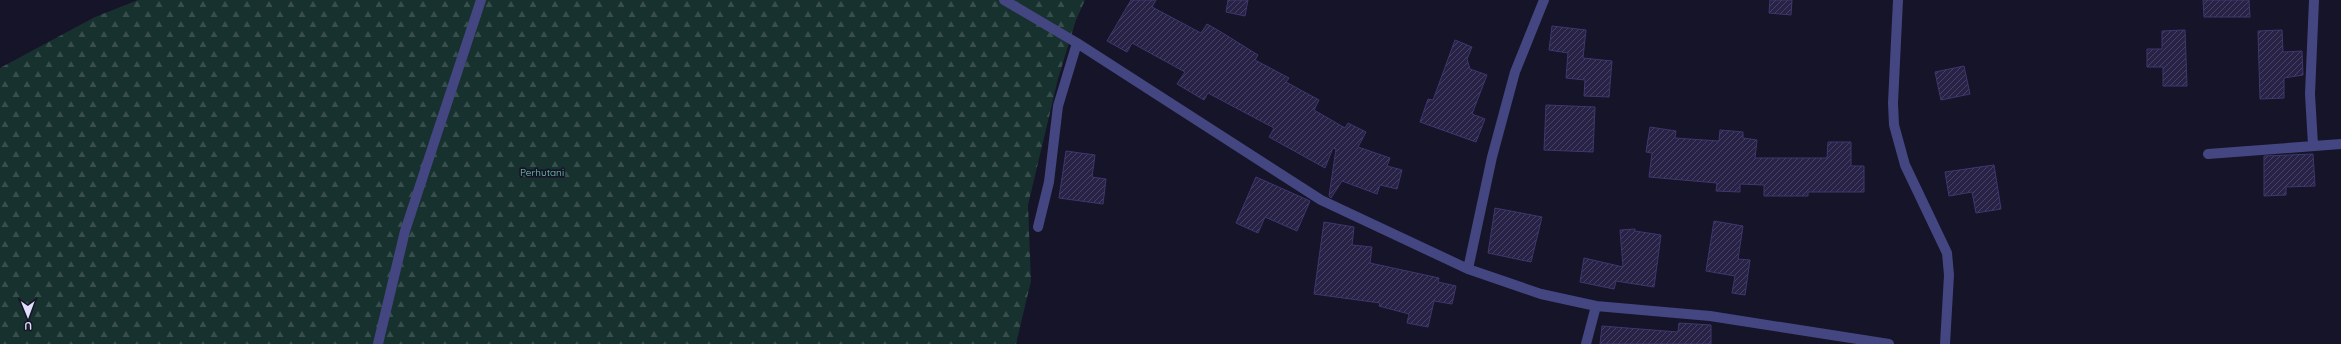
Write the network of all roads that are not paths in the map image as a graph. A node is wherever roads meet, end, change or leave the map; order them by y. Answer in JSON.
{"nodes":[{"id":1,"x":480,"y":0,"type":"edge"},
{"id":2,"x":1004,"y":0,"type":"edge"},
{"id":3,"x":1544,"y":0,"type":"edge"},
{"id":4,"x":1898,"y":0,"type":"edge"},
{"id":5,"x":2314,"y":0,"type":"edge"},
{"id":6,"x":1076,"y":42,"type":"junction"},
{"id":7,"x":2341,"y":144,"type":"edge"},
{"id":8,"x":2313,"y":145,"type":"junction"},
{"id":9,"x":2208,"y":154,"type":"dead end"},
{"id":10,"x":1038,"y":227,"type":"dead end"},
{"id":11,"x":1468,"y":269,"type":"junction"},
{"id":12,"x":1596,"y":306,"type":"junction"},
{"id":13,"x":378,"y":344,"type":"edge"},
{"id":14,"x":1586,"y":344,"type":"edge"},
{"id":15,"x":1889,"y":344,"type":"edge"},
{"id":16,"x":1944,"y":344,"type":"edge"}],
"edges":[{"from":1,"to":13,"type":"street"},
{"from":2,"to":6,"type":"street"},
{"from":3,"to":11,"type":"street"},
{"from":4,"to":16,"type":"street"},
{"from":5,"to":8,"type":"street"},
{"from":6,"to":10,"type":"street"},
{"from":6,"to":11,"type":"street"},
{"from":7,"to":8,"type":"street"},
{"from":8,"to":9,"type":"street"},
{"from":11,"to":12,"type":"street"},
{"from":12,"to":14,"type":"street"},
{"from":12,"to":15,"type":"street"}]}
